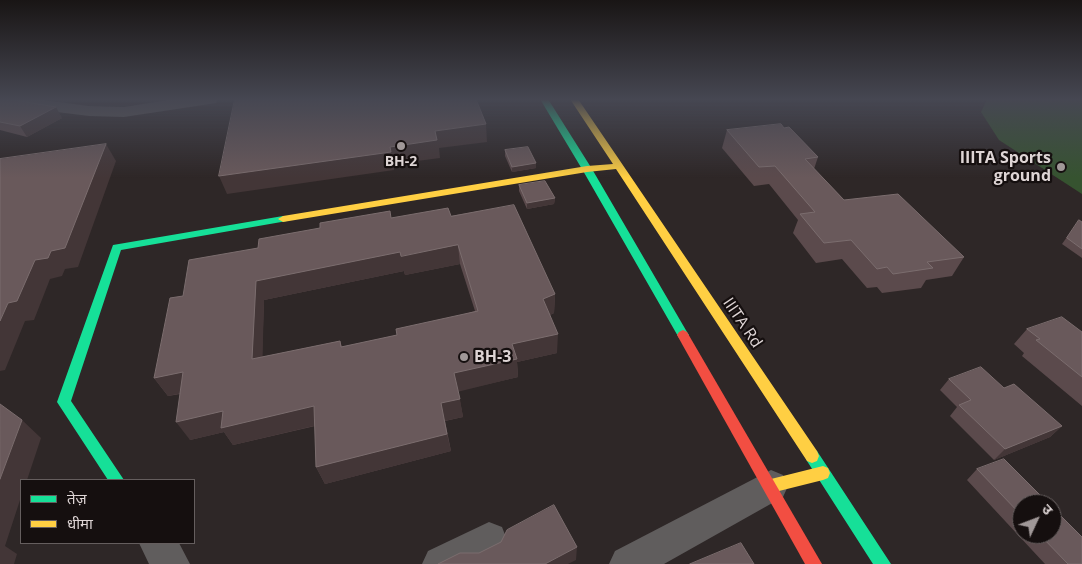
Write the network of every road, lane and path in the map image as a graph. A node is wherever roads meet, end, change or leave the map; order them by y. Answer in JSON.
{"nodes":[{"id":1,"x":560,"y":125,"type":"edge"},
{"id":2,"x":591,"y":125,"type":"edge"},
{"id":3,"x":618,"y":166,"type":"junction"},
{"id":4,"x":587,"y":168,"type":"junction"},
{"id":5,"x":823,"y":473,"type":"junction"},
{"id":6,"x":115,"y":479,"type":"edge"},
{"id":7,"x":770,"y":486,"type":"junction"},
{"id":8,"x":489,"y":540,"type":"dead end"},
{"id":9,"x":158,"y":544,"type":"edge"},
{"id":10,"x":171,"y":564,"type":"edge"},
{"id":11,"x":441,"y":564,"type":"edge"},
{"id":12,"x":628,"y":564,"type":"edge"},
{"id":13,"x":814,"y":564,"type":"edge"},
{"id":14,"x":883,"y":564,"type":"edge"}],
"edges":[{"from":1,"to":4,"type":"main road"},
{"from":2,"to":3,"type":"main road","name":"IIITA Rd"},
{"from":3,"to":4,"type":"main road"},
{"from":3,"to":5,"type":"main road","name":"IIITA Rd"},
{"from":4,"to":6,"type":"main road"},
{"from":4,"to":7,"type":"main road"},
{"from":5,"to":7,"type":"main road"},
{"from":5,"to":14,"type":"main road","name":"IIITA Rd"},
{"from":7,"to":12,"type":"street"},
{"from":7,"to":13,"type":"main road"},
{"from":8,"to":11,"type":"street"},
{"from":9,"to":10,"type":"street"}]}
